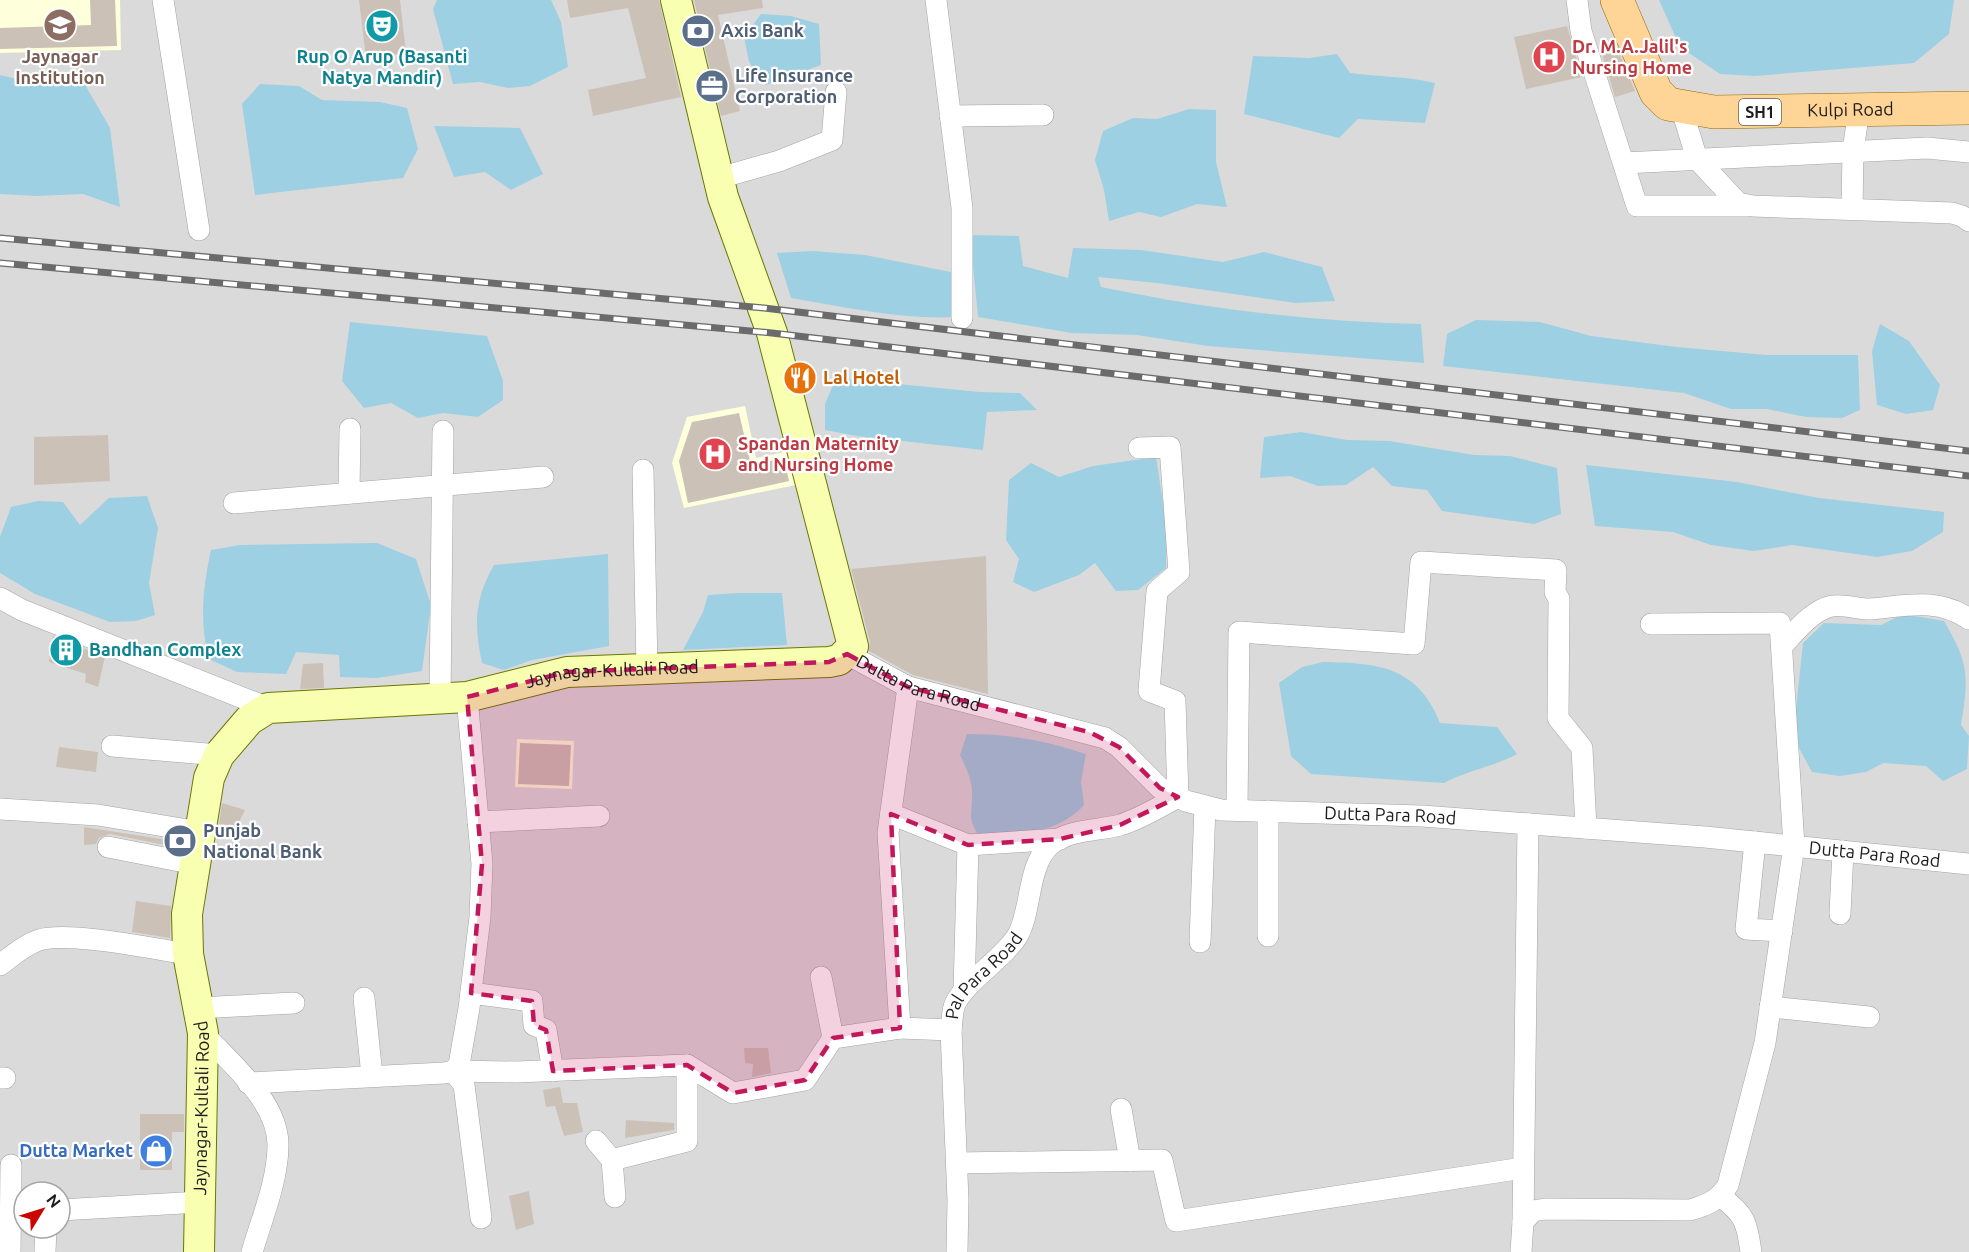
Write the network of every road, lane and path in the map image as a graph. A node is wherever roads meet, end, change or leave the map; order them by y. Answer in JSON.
{"nodes":[{"id":1,"x":163,"y":0,"type":"edge"},
{"id":2,"x":676,"y":0,"type":"edge"},
{"id":3,"x":936,"y":0,"type":"edge"},
{"id":4,"x":1577,"y":0,"type":"edge"},
{"id":5,"x":1617,"y":0,"type":"edge"},
{"id":6,"x":836,"y":92,"type":"dead end"},
{"id":7,"x":1681,"y":107,"type":"junction"},
{"id":8,"x":1969,"y":108,"type":"edge"},
{"id":9,"x":1859,"y":110,"type":"junction"},
{"id":10,"x":1043,"y":115,"type":"dead end"},
{"id":11,"x":950,"y":116,"type":"junction"},
{"id":12,"x":1853,"y":151,"type":"junction"},
{"id":13,"x":1969,"y":152,"type":"edge"},
{"id":14,"x":1697,"y":159,"type":"junction"},
{"id":15,"x":1624,"y":163,"type":"junction"},
{"id":16,"x":719,"y":178,"type":"junction"},
{"id":17,"x":1753,"y":206,"type":"junction"},
{"id":18,"x":1852,"y":209,"type":"junction"},
{"id":19,"x":1969,"y":221,"type":"edge"},
{"id":20,"x":199,"y":230,"type":"dead end"},
{"id":21,"x":962,"y":318,"type":"dead end"},
{"id":22,"x":350,"y":429,"type":"dead end"},
{"id":23,"x":443,"y":432,"type":"dead end"},
{"id":24,"x":1139,"y":448,"type":"dead end"},
{"id":25,"x":643,"y":470,"type":"dead end"},
{"id":26,"x":543,"y":477,"type":"dead end"},
{"id":27,"x":442,"y":485,"type":"junction"},
{"id":28,"x":350,"y":493,"type":"junction"},
{"id":29,"x":234,"y":502,"type":"dead end"},
{"id":30,"x":0,"y":598,"type":"edge"},
{"id":31,"x":1969,"y":619,"type":"edge"},
{"id":32,"x":1651,"y":624,"type":"dead end"},
{"id":33,"x":1782,"y":646,"type":"junction"},
{"id":34,"x":847,"y":654,"type":"junction"},
{"id":35,"x":647,"y":669,"type":"junction"},
{"id":36,"x":908,"y":687,"type":"junction"},
{"id":37,"x":453,"y":698,"type":"junction"},
{"id":38,"x":268,"y":708,"type":"junction"},
{"id":39,"x":112,"y":746,"type":"dead end"},
{"id":40,"x":219,"y":755,"type":"junction"},
{"id":41,"x":1178,"y":797,"type":"junction"},
{"id":42,"x":1205,"y":806,"type":"junction"},
{"id":43,"x":0,"y":809,"type":"edge"},
{"id":44,"x":1238,"y":810,"type":"junction"},
{"id":45,"x":1269,"y":811,"type":"junction"},
{"id":46,"x":891,"y":814,"type":"junction"},
{"id":47,"x":599,"y":816,"type":"dead end"},
{"id":48,"x":478,"y":822,"type":"junction"},
{"id":49,"x":1528,"y":824,"type":"junction"},
{"id":50,"x":1586,"y":828,"type":"junction"},
{"id":51,"x":200,"y":832,"type":"junction"},
{"id":52,"x":1060,"y":839,"type":"junction"},
{"id":53,"x":1755,"y":842,"type":"junction"},
{"id":54,"x":968,"y":845,"type":"junction"},
{"id":55,"x":1794,"y":846,"type":"junction"},
{"id":56,"x":108,"y":847,"type":"dead end"},
{"id":57,"x":1843,"y":851,"type":"junction"},
{"id":58,"x":195,"y":864,"type":"junction"},
{"id":59,"x":1969,"y":864,"type":"edge"},
{"id":60,"x":1840,"y":914,"type":"dead end"},
{"id":61,"x":1782,"y":931,"type":"junction"},
{"id":62,"x":1268,"y":936,"type":"dead end"},
{"id":63,"x":1200,"y":942,"type":"dead end"},
{"id":64,"x":188,"y":954,"type":"junction"},
{"id":65,"x":0,"y":966,"type":"edge"},
{"id":66,"x":821,"y":977,"type":"dead end"},
{"id":67,"x":964,"y":991,"type":"junction"},
{"id":68,"x":471,"y":993,"type":"junction"},
{"id":69,"x":364,"y":998,"type":"dead end"},
{"id":70,"x":294,"y":1003,"type":"dead end"},
{"id":71,"x":1770,"y":1007,"type":"junction"},
{"id":72,"x":1869,"y":1017,"type":"dead end"},
{"id":73,"x":201,"y":1021,"type":"junction"},
{"id":74,"x":900,"y":1028,"type":"junction"},
{"id":75,"x":951,"y":1030,"type":"junction"},
{"id":76,"x":833,"y":1038,"type":"junction"},
{"id":77,"x":687,"y":1065,"type":"junction"},
{"id":78,"x":453,"y":1071,"type":"junction"},
{"id":79,"x":553,"y":1071,"type":"junction"},
{"id":80,"x":372,"y":1077,"type":"junction"},
{"id":81,"x":248,"y":1083,"type":"junction"},
{"id":82,"x":1121,"y":1109,"type":"dead end"},
{"id":83,"x":596,"y":1141,"type":"dead end"},
{"id":84,"x":612,"y":1160,"type":"junction"},
{"id":85,"x":1130,"y":1161,"type":"junction"},
{"id":86,"x":957,"y":1163,"type":"junction"},
{"id":87,"x":11,"y":1165,"type":"dead end"},
{"id":88,"x":1523,"y":1168,"type":"junction"},
{"id":89,"x":615,"y":1197,"type":"dead end"},
{"id":90,"x":1720,"y":1197,"type":"junction"},
{"id":91,"x":200,"y":1202,"type":"junction"},
{"id":92,"x":72,"y":1209,"type":"edge"},
{"id":93,"x":12,"y":1213,"type":"edge"},
{"id":94,"x":480,"y":1218,"type":"dead end"},
{"id":95,"x":1523,"y":1222,"type":"junction"},
{"id":96,"x":10,"y":1252,"type":"edge"},
{"id":97,"x":199,"y":1252,"type":"edge"},
{"id":98,"x":252,"y":1252,"type":"edge"},
{"id":99,"x":957,"y":1252,"type":"edge"},
{"id":100,"x":1521,"y":1252,"type":"edge"},
{"id":101,"x":1751,"y":1252,"type":"edge"}],
"edges":[{"from":1,"to":20,"type":"street"},
{"from":2,"to":16,"type":"main road"},
{"from":3,"to":11,"type":"street"},
{"from":4,"to":15,"type":"street"},
{"from":5,"to":7,"type":"main road","name":"Kulpi Road","number":"SH1"},
{"from":6,"to":16,"type":"street"},
{"from":7,"to":9,"type":"main road","name":"Kulpi Road","number":"SH1"},
{"from":7,"to":14,"type":"street"},
{"from":8,"to":9,"type":"main road","name":"Kulpi Road","number":"SH1"},
{"from":9,"to":12,"type":"street"},
{"from":10,"to":11,"type":"street"},
{"from":11,"to":21,"type":"street"},
{"from":12,"to":13,"type":"street"},
{"from":12,"to":14,"type":"street"},
{"from":12,"to":18,"type":"street"},
{"from":14,"to":15,"type":"street"},
{"from":14,"to":17,"type":"street"},
{"from":15,"to":17,"type":"street"},
{"from":16,"to":34,"type":"main road"},
{"from":17,"to":18,"type":"street"},
{"from":18,"to":19,"type":"street"},
{"from":22,"to":28,"type":"street"},
{"from":23,"to":27,"type":"street"},
{"from":24,"to":41,"type":"street"},
{"from":25,"to":35,"type":"street"},
{"from":26,"to":27,"type":"street"},
{"from":27,"to":28,"type":"street"},
{"from":27,"to":37,"type":"street"},
{"from":28,"to":29,"type":"street"},
{"from":30,"to":38,"type":"street"},
{"from":31,"to":33,"type":"street"},
{"from":32,"to":33,"type":"street"},
{"from":33,"to":55,"type":"street"},
{"from":34,"to":35,"type":"main road","name":"Jaynagar-Kultali Road"},
{"from":34,"to":36,"type":"street","name":"Dutta Para Road"},
{"from":35,"to":37,"type":"main road","name":"Jaynagar-Kultali Road"},
{"from":36,"to":41,"type":"street","name":"Dutta Para Road"},
{"from":36,"to":46,"type":"street"},
{"from":37,"to":38,"type":"main road","name":"Jaynagar-Kultali Road"},
{"from":37,"to":48,"type":"street"},
{"from":38,"to":40,"type":"main road","name":"Jaynagar-Kultali Road"},
{"from":39,"to":40,"type":"street"},
{"from":40,"to":51,"type":"main road","name":"Jaynagar-Kultali Road"},
{"from":41,"to":42,"type":"street","name":"Dutta Para Road"},
{"from":41,"to":52,"type":"street"},
{"from":42,"to":44,"type":"street","name":"Dutta Para Road"},
{"from":42,"to":63,"type":"street"},
{"from":43,"to":51,"type":"street"},
{"from":44,"to":45,"type":"street","name":"Dutta Para Road"},
{"from":44,"to":50,"type":"street"},
{"from":45,"to":49,"type":"street","name":"Dutta Para Road"},
{"from":45,"to":62,"type":"street"},
{"from":46,"to":54,"type":"street"},
{"from":46,"to":74,"type":"street"},
{"from":47,"to":48,"type":"street"},
{"from":48,"to":68,"type":"street"},
{"from":49,"to":50,"type":"street","name":"Dutta Para Road"},
{"from":49,"to":88,"type":"street"},
{"from":50,"to":53,"type":"street","name":"Dutta Para Road"},
{"from":51,"to":58,"type":"main road","name":"Jaynagar-Kultali Road"},
{"from":52,"to":54,"type":"street"},
{"from":52,"to":67,"type":"street","name":"Pal Para Road"},
{"from":53,"to":55,"type":"street","name":"Dutta Para Road"},
{"from":53,"to":61,"type":"street"},
{"from":54,"to":67,"type":"street"},
{"from":55,"to":57,"type":"street","name":"Dutta Para Road"},
{"from":55,"to":61,"type":"street"},
{"from":56,"to":58,"type":"street"},
{"from":57,"to":59,"type":"street","name":"Dutta Para Road"},
{"from":57,"to":60,"type":"street"},
{"from":58,"to":64,"type":"main road","name":"Jaynagar-Kultali Road"},
{"from":61,"to":71,"type":"street"},
{"from":64,"to":65,"type":"street"},
{"from":64,"to":73,"type":"main road","name":"Jaynagar-Kultali Road"},
{"from":66,"to":76,"type":"street"},
{"from":67,"to":75,"type":"street","name":"Pal Para Road"},
{"from":68,"to":78,"type":"street"},
{"from":68,"to":79,"type":"street"},
{"from":69,"to":80,"type":"street"},
{"from":70,"to":73,"type":"street"},
{"from":71,"to":72,"type":"street"},
{"from":71,"to":90,"type":"street"},
{"from":73,"to":81,"type":"street"},
{"from":73,"to":91,"type":"main road","name":"Jaynagar-Kultali Road"},
{"from":74,"to":75,"type":"street"},
{"from":74,"to":76,"type":"street"},
{"from":75,"to":86,"type":"street","name":"Pal Para Road"},
{"from":76,"to":77,"type":"street"},
{"from":77,"to":79,"type":"street"},
{"from":77,"to":84,"type":"street"},
{"from":78,"to":79,"type":"street"},
{"from":78,"to":80,"type":"street"},
{"from":78,"to":94,"type":"street"},
{"from":80,"to":81,"type":"street"},
{"from":81,"to":98,"type":"street"},
{"from":82,"to":85,"type":"street"},
{"from":83,"to":84,"type":"street"},
{"from":84,"to":89,"type":"street"},
{"from":85,"to":86,"type":"street"},
{"from":85,"to":88,"type":"street"},
{"from":86,"to":99,"type":"street","name":"Pal Para Road"},
{"from":87,"to":93,"type":"street"},
{"from":88,"to":95,"type":"street"},
{"from":90,"to":95,"type":"street"},
{"from":90,"to":101,"type":"street"},
{"from":91,"to":92,"type":"street"},
{"from":91,"to":97,"type":"main road","name":"Jaynagar-Kultali Road"},
{"from":93,"to":96,"type":"street"},
{"from":95,"to":100,"type":"street"}]}
